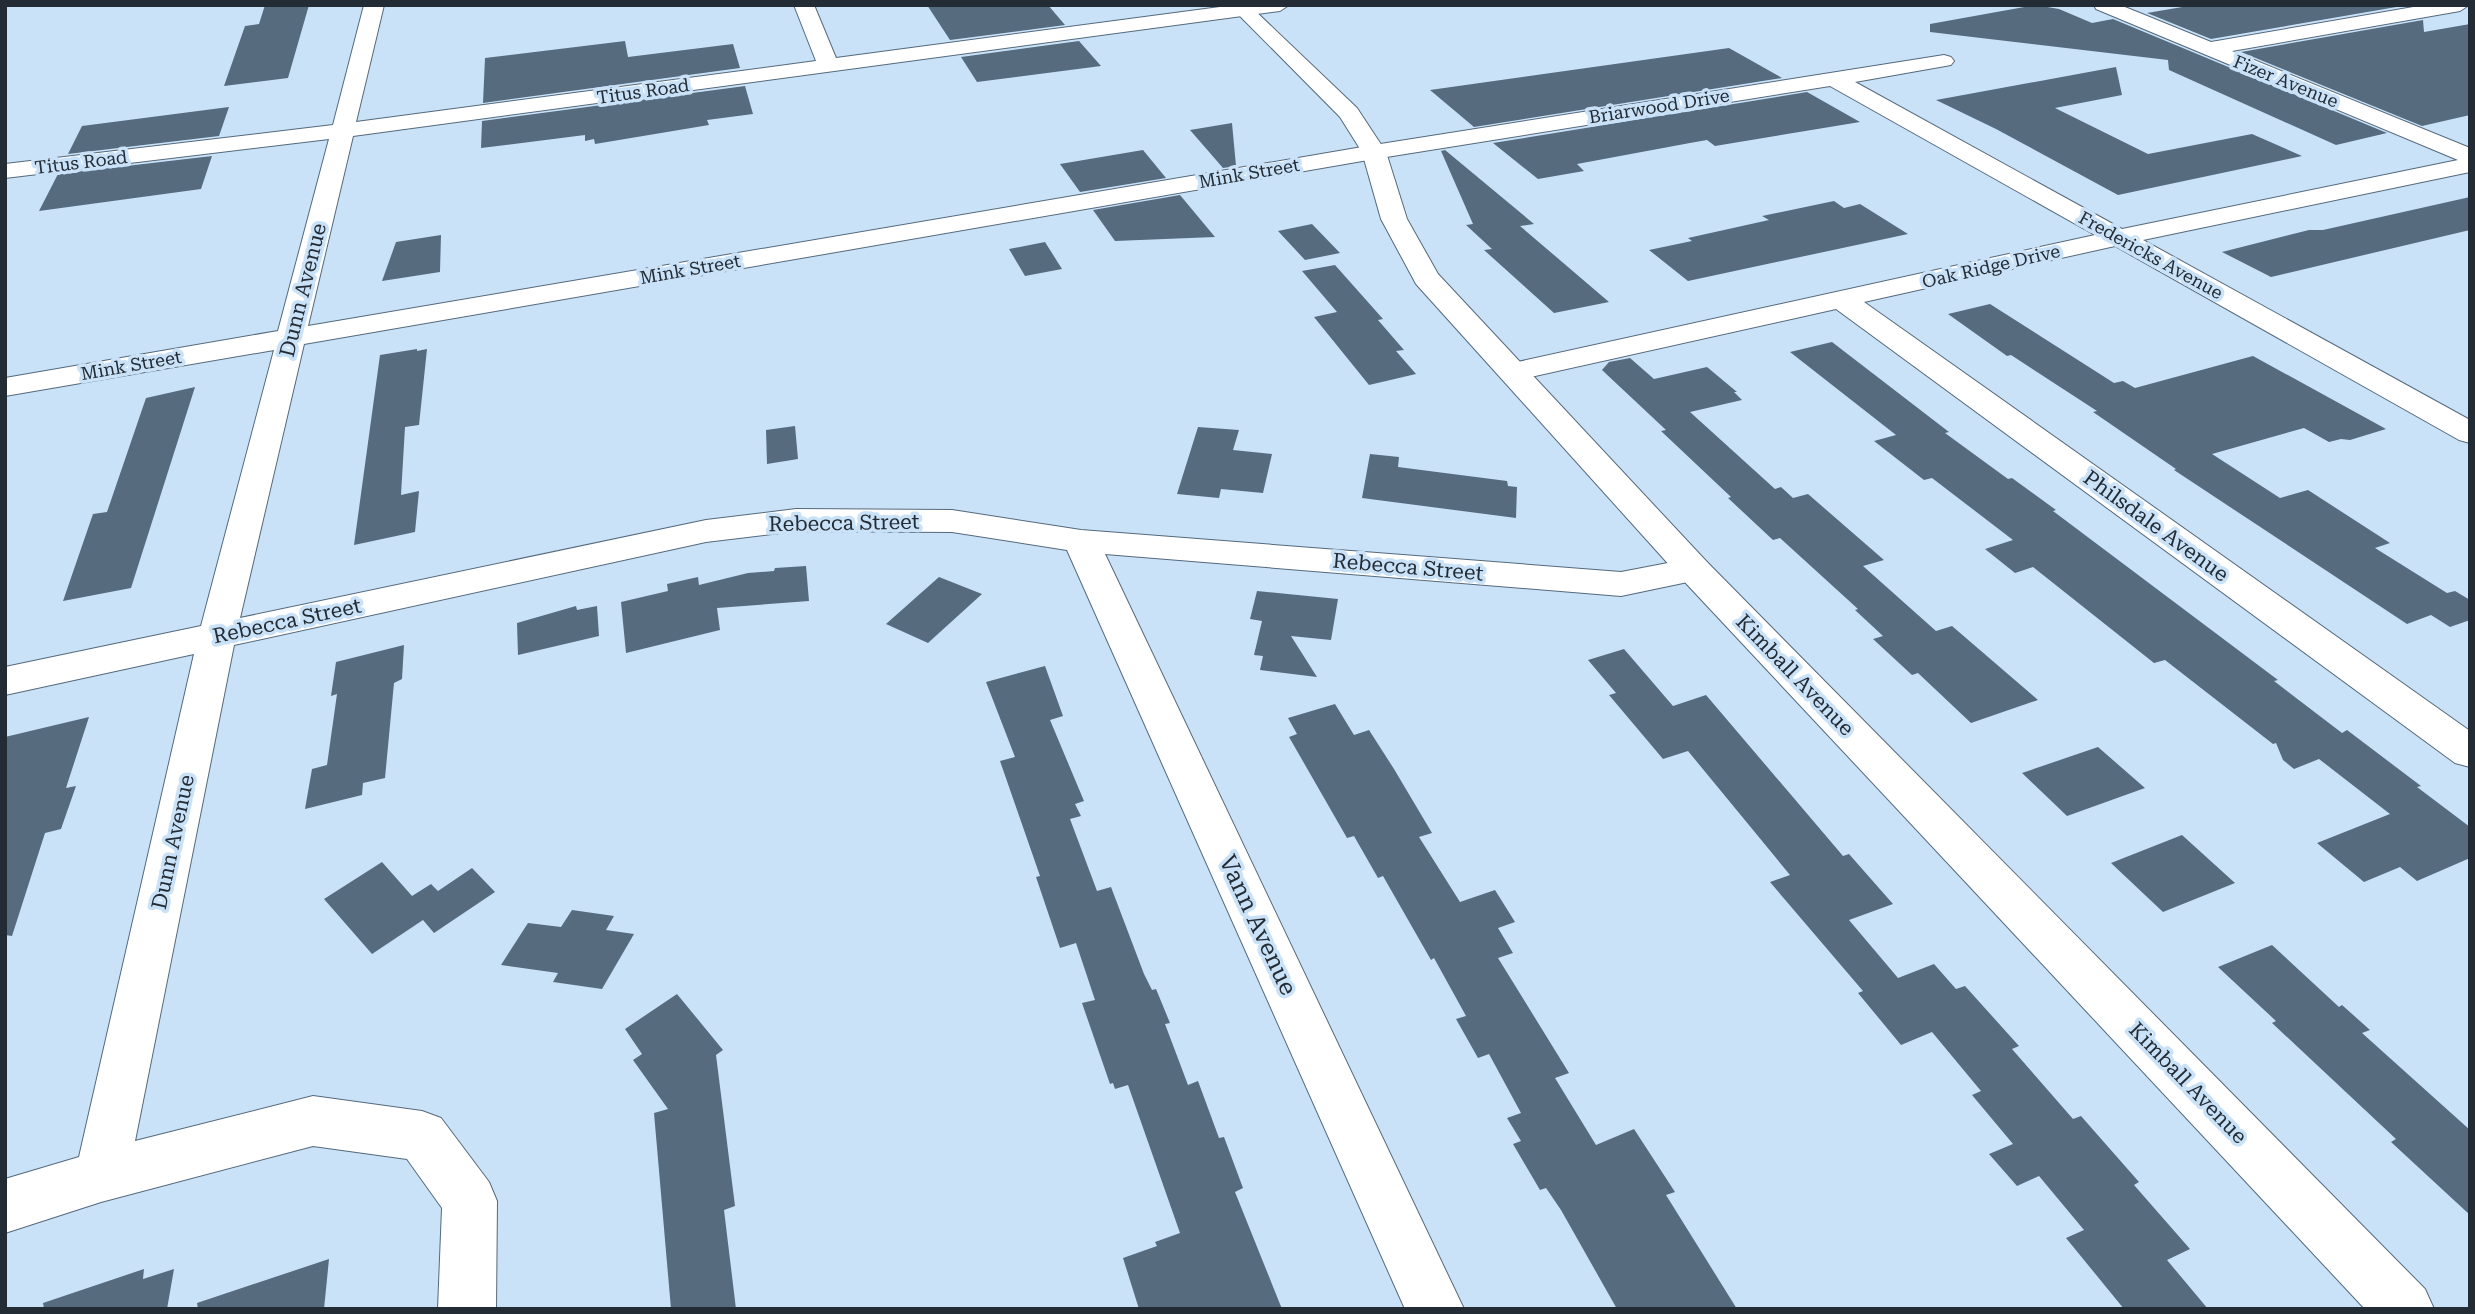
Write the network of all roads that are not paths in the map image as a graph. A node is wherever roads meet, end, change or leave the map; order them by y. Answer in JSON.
{"nodes":[{"id":1,"x":374,"y":5,"type":"edge"},
{"id":2,"x":804,"y":5,"type":"edge"},
{"id":3,"x":2103,"y":5,"type":"edge"},
{"id":4,"x":2376,"y":5,"type":"edge"},
{"id":5,"x":2459,"y":5,"type":"edge"},
{"id":6,"x":1254,"y":7,"type":"edge"},
{"id":7,"x":2403,"y":15,"type":"junction"},
{"id":8,"x":2209,"y":49,"type":"junction"},
{"id":9,"x":1944,"y":61,"type":"dead end"},
{"id":10,"x":829,"y":66,"type":"junction"},
{"id":11,"x":1832,"y":78,"type":"junction"},
{"id":12,"x":341,"y":131,"type":"junction"},
{"id":13,"x":1374,"y":152,"type":"junction"},
{"id":14,"x":2470,"y":157,"type":"edge"},
{"id":15,"x":2470,"y":165,"type":"edge"},
{"id":16,"x":5,"y":172,"type":"edge"},
{"id":17,"x":2120,"y":237,"type":"junction"},
{"id":18,"x":1842,"y":300,"type":"junction"},
{"id":19,"x":291,"y":338,"type":"junction"},
{"id":20,"x":1513,"y":372,"type":"junction"},
{"id":21,"x":5,"y":387,"type":"edge"},
{"id":22,"x":2470,"y":433,"type":"edge"},
{"id":23,"x":1080,"y":541,"type":"junction"},
{"id":24,"x":1694,"y":570,"type":"junction"},
{"id":25,"x":216,"y":636,"type":"junction"},
{"id":26,"x":5,"y":681,"type":"edge"},
{"id":27,"x":2470,"y":752,"type":"edge"},
{"id":28,"x":101,"y":1176,"type":"junction"},
{"id":29,"x":5,"y":1206,"type":"edge"},
{"id":30,"x":467,"y":1309,"type":"edge"},
{"id":31,"x":1435,"y":1309,"type":"edge"},
{"id":32,"x":2405,"y":1309,"type":"edge"}],
"edges":[{"from":1,"to":12,"type":"street","name":"Dunn Avenue"},
{"from":2,"to":10,"type":"street"},
{"from":3,"to":8,"type":"street","name":"Fizer Avenue"},
{"from":4,"to":7,"type":"street"},
{"from":5,"to":7,"type":"street"},
{"from":6,"to":10,"type":"street","name":"Titus Road"},
{"from":6,"to":13,"type":"street","name":"Kimball Avenue"},
{"from":7,"to":8,"type":"street"},
{"from":8,"to":14,"type":"street","name":"Fizer Avenue"},
{"from":9,"to":11,"type":"street","name":"Briarwood Drive"},
{"from":10,"to":12,"type":"street","name":"Titus Road"},
{"from":11,"to":13,"type":"street","name":"Briarwood Drive"},
{"from":11,"to":17,"type":"street","name":"Fredericks Avenue"},
{"from":12,"to":16,"type":"street","name":"Titus Road"},
{"from":12,"to":19,"type":"street","name":"Dunn Avenue"},
{"from":13,"to":19,"type":"street","name":"Mink Street"},
{"from":13,"to":20,"type":"street","name":"Kimball Avenue"},
{"from":15,"to":17,"type":"street","name":"Oak Ridge Drive"},
{"from":17,"to":18,"type":"street","name":"Oak Ridge Drive"},
{"from":17,"to":22,"type":"street","name":"Fredericks Avenue"},
{"from":18,"to":20,"type":"street","name":"Oak Ridge Drive"},
{"from":18,"to":27,"type":"street","name":"Philsdale Avenue"},
{"from":19,"to":21,"type":"street","name":"Mink Street"},
{"from":19,"to":25,"type":"street","name":"Dunn Avenue"},
{"from":20,"to":24,"type":"street","name":"Kimball Avenue"},
{"from":23,"to":24,"type":"street","name":"Rebecca Street"},
{"from":23,"to":25,"type":"street","name":"Rebecca Street"},
{"from":23,"to":31,"type":"street","name":"Vann Avenue"},
{"from":24,"to":32,"type":"street","name":"Kimball Avenue"},
{"from":25,"to":26,"type":"street","name":"Rebecca Street"},
{"from":25,"to":28,"type":"street","name":"Dunn Avenue"},
{"from":28,"to":29,"type":"street"},
{"from":28,"to":30,"type":"street"}]}
